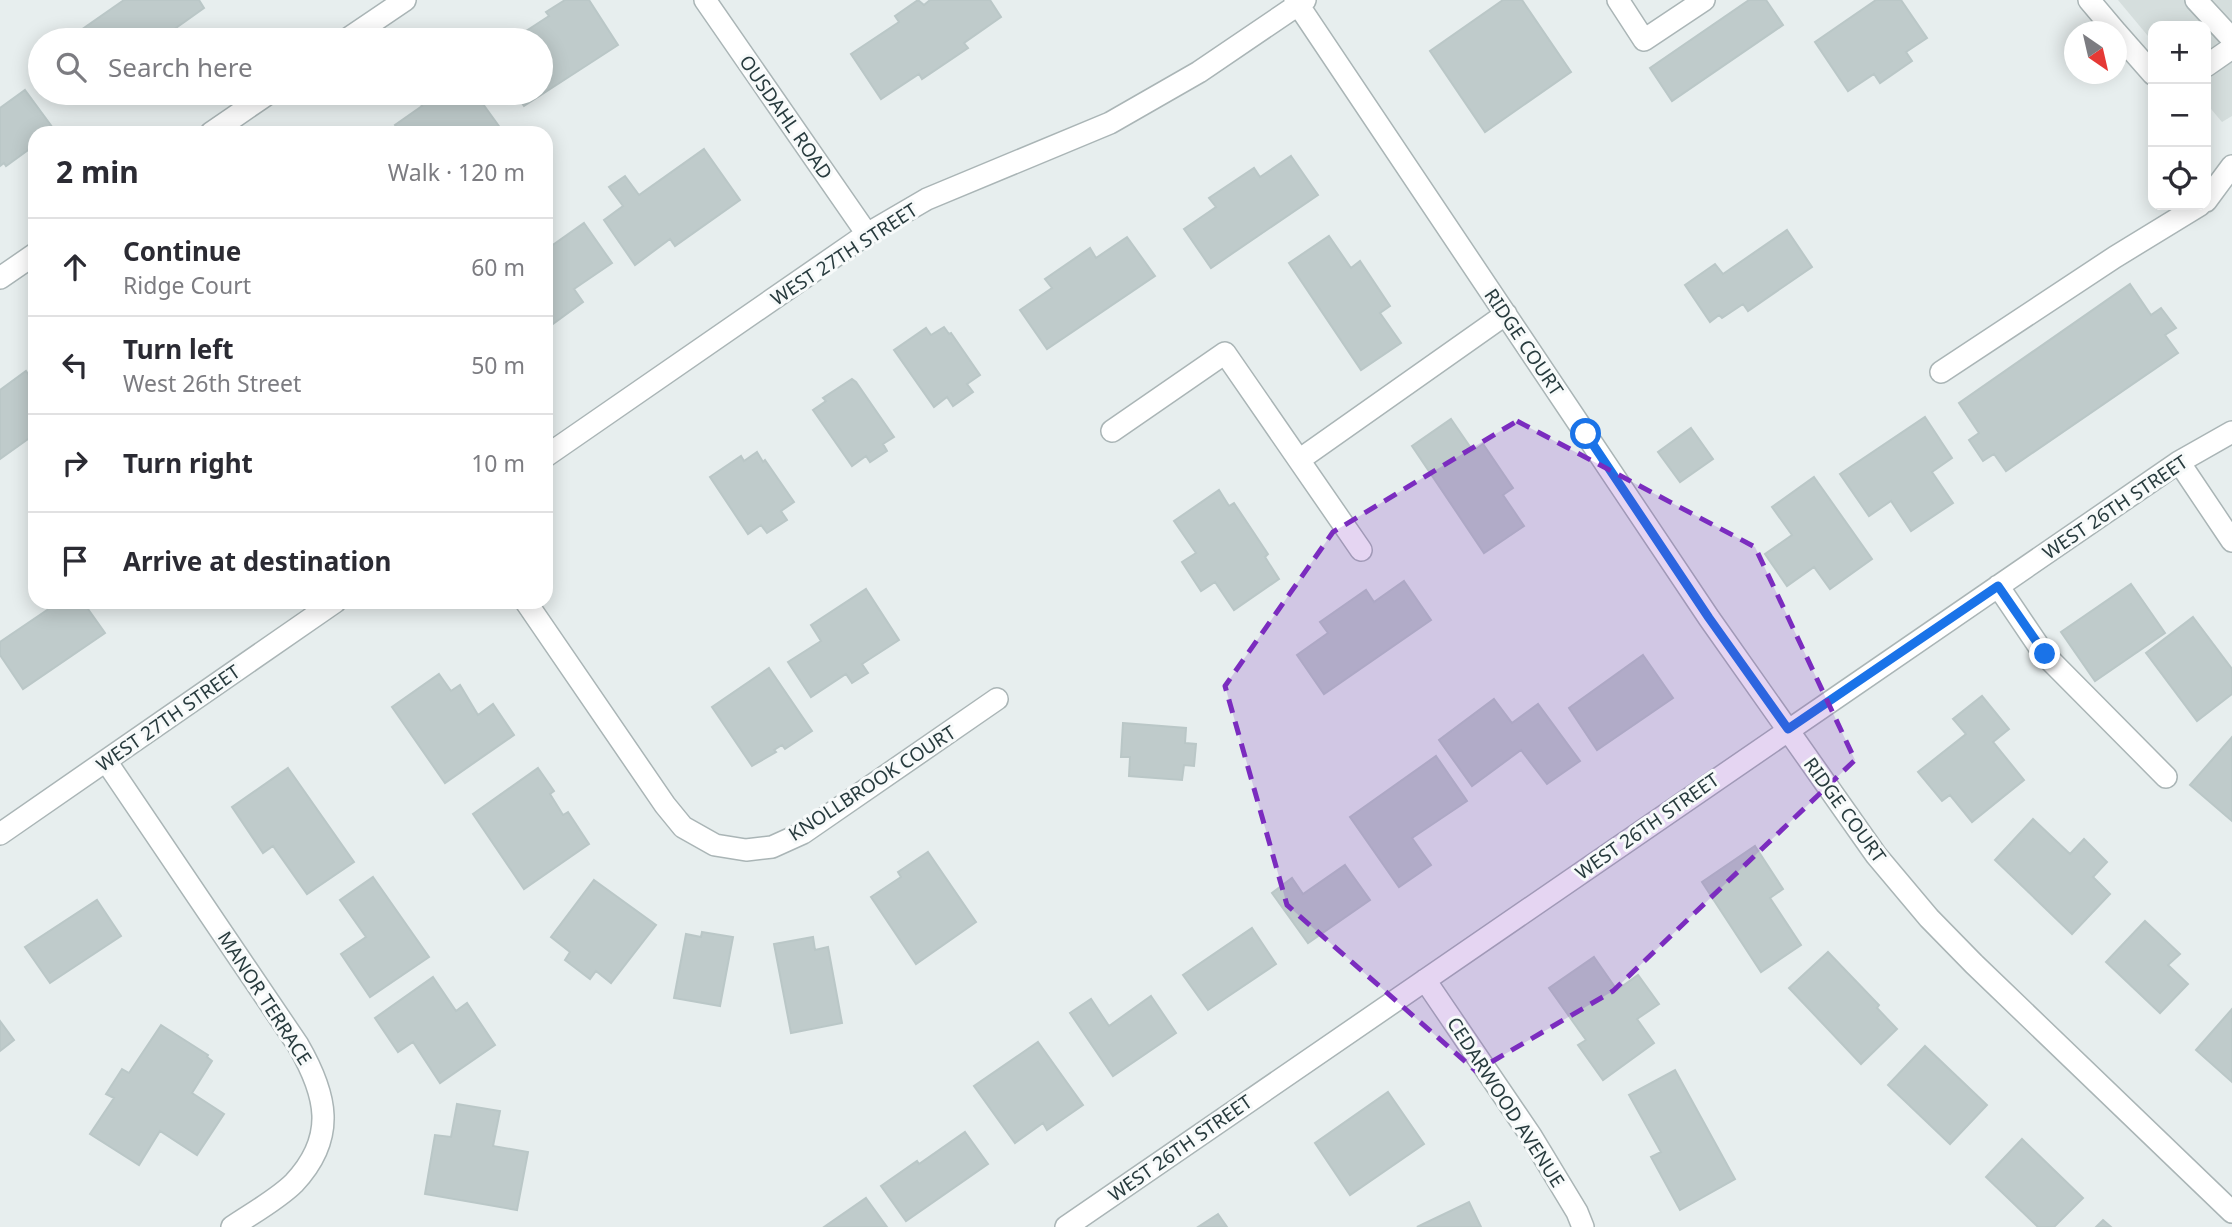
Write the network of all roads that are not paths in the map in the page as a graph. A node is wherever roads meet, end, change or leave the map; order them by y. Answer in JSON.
{"nodes":[{"id":1,"x":405,"y":0,"type":"edge"},
{"id":2,"x":705,"y":0,"type":"edge"},
{"id":3,"x":1618,"y":0,"type":"edge"},
{"id":4,"x":1704,"y":0,"type":"edge"},
{"id":5,"x":2089,"y":0,"type":"edge"},
{"id":6,"x":2196,"y":0,"type":"edge"},
{"id":7,"x":1299,"y":2,"type":"edge"},
{"id":8,"x":2107,"y":21,"type":"edge"},
{"id":9,"x":364,"y":28,"type":"edge"},
{"id":10,"x":2232,"y":39,"type":"edge"},
{"id":11,"x":2127,"y":44,"type":"edge"},
{"id":12,"x":2232,"y":48,"type":"edge"},
{"id":13,"x":2211,"y":63,"type":"edge"},
{"id":14,"x":2148,"y":68,"type":"edge"},
{"id":15,"x":252,"y":105,"type":"edge"},
{"id":16,"x":221,"y":126,"type":"edge"},
{"id":17,"x":2232,"y":166,"type":"edge"},
{"id":18,"x":2211,"y":194,"type":"edge"},
{"id":19,"x":2192,"y":210,"type":"edge"},
{"id":20,"x":867,"y":234,"type":"junction"},
{"id":21,"x":28,"y":259,"type":"edge"},
{"id":22,"x":0,"y":278,"type":"edge"},
{"id":23,"x":1506,"y":314,"type":"junction"},
{"id":24,"x":1941,"y":372,"type":"dead end"},
{"id":25,"x":1112,"y":431,"type":"dead end"},
{"id":26,"x":2232,"y":432,"type":"edge"},
{"id":27,"x":553,"y":451,"type":"edge"},
{"id":28,"x":1299,"y":460,"type":"junction"},
{"id":29,"x":2179,"y":462,"type":"junction"},
{"id":30,"x":2232,"y":541,"type":"edge"},
{"id":31,"x":1360,"y":550,"type":"dead end"},
{"id":32,"x":1998,"y":586,"type":"junction"},
{"id":33,"x":325,"y":609,"type":"edge"},
{"id":34,"x":531,"y":609,"type":"edge"},
{"id":35,"x":997,"y":699,"type":"dead end"},
{"id":36,"x":1788,"y":729,"type":"junction"},
{"id":37,"x":106,"y":761,"type":"junction"},
{"id":38,"x":2166,"y":777,"type":"dead end"},
{"id":39,"x":0,"y":834,"type":"edge"},
{"id":40,"x":1425,"y":980,"type":"junction"},
{"id":41,"x":2232,"y":1212,"type":"edge"},
{"id":42,"x":232,"y":1227,"type":"edge"},
{"id":43,"x":1066,"y":1227,"type":"edge"},
{"id":44,"x":1583,"y":1227,"type":"edge"}],
"edges":[{"from":1,"to":9,"type":"street"},
{"from":2,"to":20,"type":"street","name":"OUSDAHL ROAD"},
{"from":3,"to":4,"type":"street"},
{"from":5,"to":8,"type":"street"},
{"from":6,"to":10,"type":"street"},
{"from":7,"to":20,"type":"street","name":"WEST 27TH STREET"},
{"from":7,"to":23,"type":"street","name":"RIDGE COURT"},
{"from":11,"to":14,"type":"street"},
{"from":12,"to":13,"type":"street"},
{"from":15,"to":16,"type":"street"},
{"from":17,"to":18,"type":"street"},
{"from":19,"to":24,"type":"street"},
{"from":20,"to":27,"type":"street","name":"WEST 27TH STREET"},
{"from":21,"to":22,"type":"street"},
{"from":23,"to":28,"type":"street"},
{"from":23,"to":36,"type":"street","name":"RIDGE COURT"},
{"from":25,"to":28,"type":"street"},
{"from":26,"to":29,"type":"street","name":"WEST 26TH STREET"},
{"from":28,"to":31,"type":"street"},
{"from":29,"to":30,"type":"street"},
{"from":29,"to":32,"type":"street","name":"WEST 26TH STREET"},
{"from":32,"to":36,"type":"street","name":"WEST 26TH STREET"},
{"from":32,"to":38,"type":"street"},
{"from":33,"to":37,"type":"street","name":"WEST 27TH STREET"},
{"from":34,"to":35,"type":"street","name":"KNOLLBROOK COURT"},
{"from":36,"to":40,"type":"street","name":"WEST 26TH STREET"},
{"from":36,"to":41,"type":"street","name":"RIDGE COURT"},
{"from":37,"to":39,"type":"street","name":"WEST 27TH STREET"},
{"from":37,"to":42,"type":"street","name":"MANOR TERRACE"},
{"from":40,"to":43,"type":"street","name":"WEST 26TH STREET"},
{"from":40,"to":44,"type":"street","name":"CEDARWOOD AVENUE"}]}
